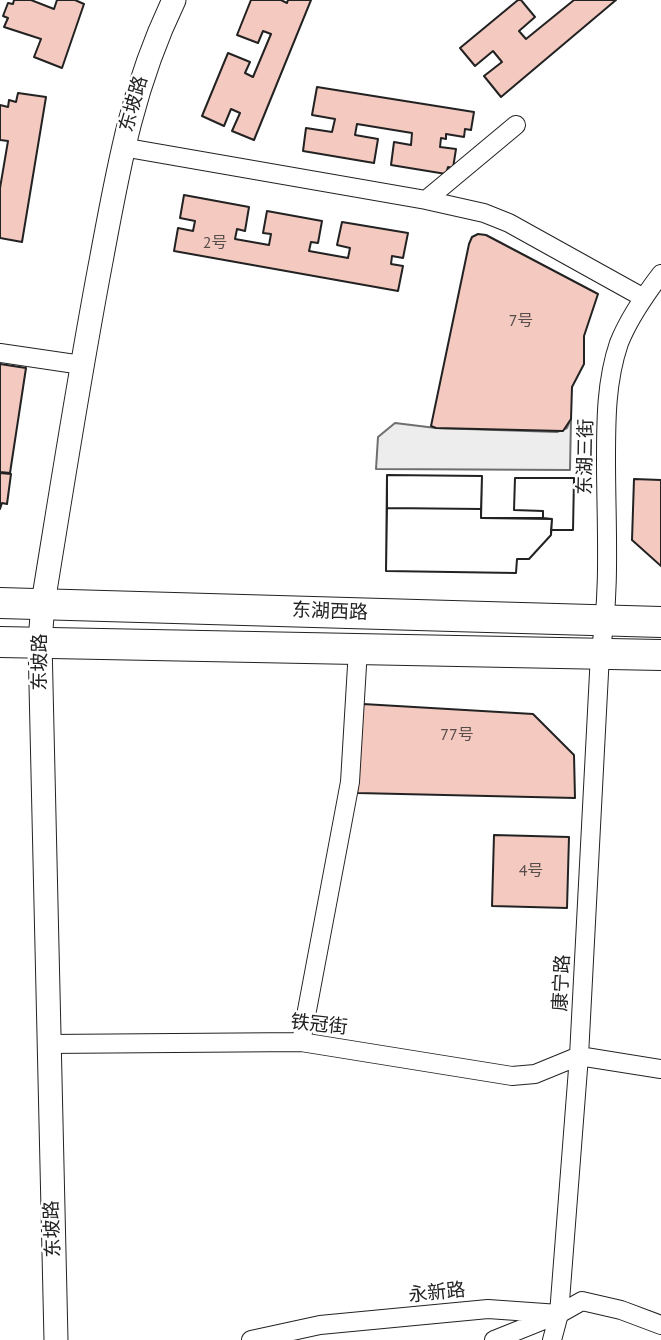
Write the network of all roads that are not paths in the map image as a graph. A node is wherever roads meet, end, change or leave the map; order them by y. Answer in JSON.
{"nodes":[{"id":1,"x":174,"y":0,"type":"edge"},
{"id":2,"x":516,"y":125,"type":"dead end"},
{"id":3,"x":122,"y":147,"type":"junction"},
{"id":4,"x":426,"y":200,"type":"junction"},
{"id":5,"x":661,"y":274,"type":"edge"},
{"id":6,"x":644,"y":298,"type":"junction"},
{"id":7,"x":0,"y":353,"type":"edge"},
{"id":8,"x":82,"y":365,"type":"junction"},
{"id":9,"x":0,"y":603,"type":"edge"},
{"id":10,"x":43,"y":603,"type":"junction"},
{"id":11,"x":606,"y":621,"type":"junction"},
{"id":12,"x":661,"y":622,"type":"edge"},
{"id":13,"x":0,"y":642,"type":"edge"},
{"id":14,"x":40,"y":642,"type":"junction"},
{"id":15,"x":358,"y":649,"type":"junction"},
{"id":16,"x":600,"y":654,"type":"junction"},
{"id":17,"x":661,"y":655,"type":"edge"},
{"id":18,"x":302,"y":1042,"type":"junction"},
{"id":19,"x":48,"y":1044,"type":"junction"},
{"id":20,"x":579,"y":1056,"type":"junction"},
{"id":21,"x":661,"y":1069,"type":"edge"},
{"id":22,"x":559,"y":1314,"type":"junction"},
{"id":23,"x":661,"y":1325,"type":"edge"},
{"id":24,"x":56,"y":1340,"type":"edge"},
{"id":25,"x":251,"y":1340,"type":"edge"},
{"id":26,"x":494,"y":1340,"type":"edge"},
{"id":27,"x":552,"y":1340,"type":"edge"},
{"id":28,"x":568,"y":1340,"type":"edge"}],
"edges":[{"from":1,"to":3,"type":"street","name":"东坡路"},
{"from":2,"to":4,"type":"street"},
{"from":3,"to":4,"type":"street"},
{"from":3,"to":8,"type":"street","name":"东坡路"},
{"from":4,"to":6,"type":"street"},
{"from":5,"to":6,"type":"street","name":"东湖三街"},
{"from":6,"to":11,"type":"street","name":"东湖三街"},
{"from":7,"to":8,"type":"street"},
{"from":8,"to":10,"type":"street","name":"东坡路"},
{"from":9,"to":10,"type":"main road","name":"东湖西路"},
{"from":10,"to":11,"type":"main road","name":"东湖西路"},
{"from":10,"to":14,"type":"street","name":"东坡路"},
{"from":11,"to":12,"type":"main road","name":"东湖西路"},
{"from":11,"to":16,"type":"street","name":"东湖三街"},
{"from":13,"to":14,"type":"main road","name":"东湖西路"},
{"from":14,"to":15,"type":"main road","name":"东湖西路"},
{"from":14,"to":19,"type":"street","name":"东坡路"},
{"from":15,"to":16,"type":"main road","name":"东湖西路"},
{"from":15,"to":18,"type":"street"},
{"from":16,"to":17,"type":"main road","name":"东湖西路"},
{"from":16,"to":20,"type":"street","name":"康宁路"},
{"from":18,"to":19,"type":"street","name":"铁冠街"},
{"from":18,"to":20,"type":"street","name":"铁冠街"},
{"from":19,"to":24,"type":"street","name":"东坡路"},
{"from":20,"to":21,"type":"street"},
{"from":20,"to":22,"type":"street","name":"康宁路"},
{"from":22,"to":23,"type":"street"},
{"from":22,"to":25,"type":"street","name":"永新路"},
{"from":22,"to":26,"type":"street"},
{"from":22,"to":27,"type":"street","name":"康宁路"},
{"from":22,"to":28,"type":"street","name":"康宁路"}]}
